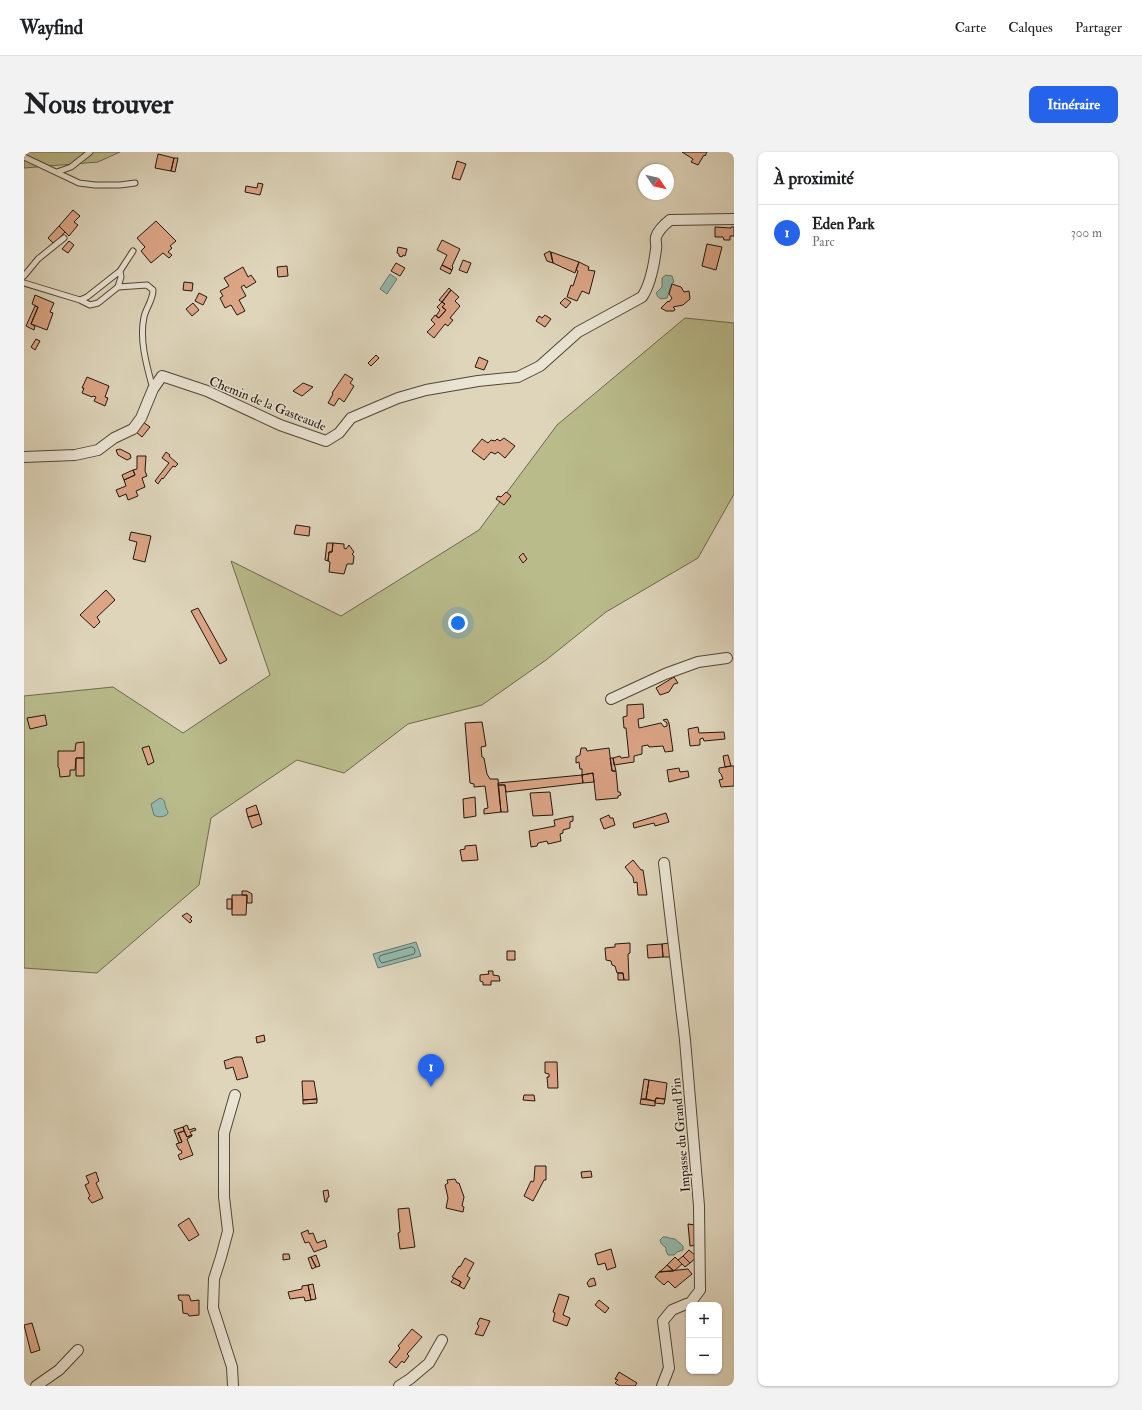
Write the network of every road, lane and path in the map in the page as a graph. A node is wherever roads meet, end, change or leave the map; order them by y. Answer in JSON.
{"nodes":[{"id":1,"x":90,"y":152,"type":"edge"},
{"id":2,"x":24,"y":157,"type":"edge"},
{"id":3,"x":58,"y":172,"type":"junction"},
{"id":4,"x":135,"y":183,"type":"dead end"},
{"id":5,"x":734,"y":219,"type":"edge"},
{"id":6,"x":64,"y":238,"type":"dead end"},
{"id":7,"x":133,"y":251,"type":"dead end"},
{"id":8,"x":120,"y":271,"type":"junction"},
{"id":9,"x":24,"y":276,"type":"edge"},
{"id":10,"x":24,"y":283,"type":"edge"},
{"id":11,"x":118,"y":287,"type":"junction"},
{"id":12,"x":80,"y":300,"type":"junction"},
{"id":13,"x":153,"y":389,"type":"junction"},
{"id":14,"x":24,"y":457,"type":"edge"},
{"id":15,"x":732,"y":657,"type":"edge"},
{"id":16,"x":611,"y":699,"type":"dead end"},
{"id":17,"x":664,"y":863,"type":"dead end"},
{"id":18,"x":235,"y":1095,"type":"dead end"},
{"id":19,"x":442,"y":1340,"type":"dead end"},
{"id":20,"x":78,"y":1350,"type":"dead end"},
{"id":21,"x":36,"y":1386,"type":"edge"},
{"id":22,"x":233,"y":1386,"type":"edge"},
{"id":23,"x":399,"y":1386,"type":"edge"},
{"id":24,"x":662,"y":1386,"type":"edge"}],
"edges":[{"from":1,"to":3,"type":"lane"},
{"from":2,"to":3,"type":"lane"},
{"from":3,"to":4,"type":"lane"},
{"from":5,"to":13,"type":"street","name":"Chemin de la Gasteaude"},
{"from":6,"to":9,"type":"lane"},
{"from":7,"to":8,"type":"lane"},
{"from":8,"to":11,"type":"lane"},
{"from":8,"to":12,"type":"lane"},
{"from":10,"to":12,"type":"lane"},
{"from":11,"to":12,"type":"lane"},
{"from":11,"to":13,"type":"lane"},
{"from":13,"to":14,"type":"street","name":"Chemin de la Gasteaude"},
{"from":15,"to":16,"type":"street"},
{"from":17,"to":24,"type":"street","name":"Impasse du Grand Pin"},
{"from":18,"to":22,"type":"street"},
{"from":19,"to":23,"type":"street"},
{"from":20,"to":21,"type":"street"}]}
